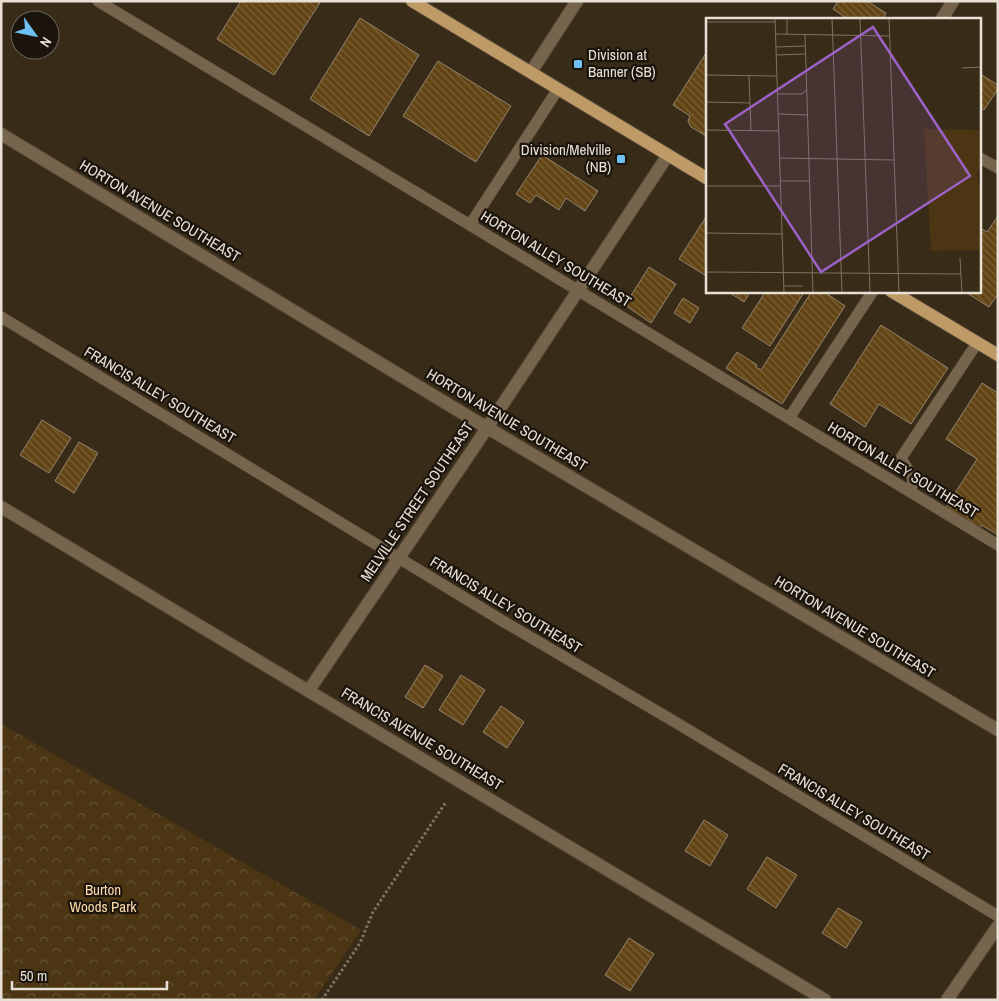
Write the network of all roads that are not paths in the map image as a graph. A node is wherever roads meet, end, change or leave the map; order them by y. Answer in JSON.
{"nodes":[{"id":1,"x":98,"y":1,"type":"edge"},
{"id":2,"x":412,"y":1,"type":"edge"},
{"id":3,"x":576,"y":1,"type":"edge"},
{"id":4,"x":953,"y":1,"type":"edge"},
{"id":5,"x":943,"y":18,"type":"edge"},
{"id":6,"x":531,"y":72,"type":"junction"},
{"id":7,"x":558,"y":89,"type":"junction"},
{"id":8,"x":1,"y":134,"type":"edge"},
{"id":9,"x":668,"y":156,"type":"junction"},
{"id":10,"x":982,"y":159,"type":"edge"},
{"id":11,"x":998,"y":168,"type":"edge"},
{"id":12,"x":706,"y":178,"type":"edge"},
{"id":13,"x":470,"y":225,"type":"junction"},
{"id":14,"x":578,"y":290,"type":"junction"},
{"id":15,"x":872,"y":292,"type":"edge"},
{"id":16,"x":893,"y":292,"type":"edge"},
{"id":17,"x":1,"y":317,"type":"edge"},
{"id":18,"x":977,"y":343,"type":"junction"},
{"id":19,"x":998,"y":355,"type":"edge"},
{"id":20,"x":789,"y":418,"type":"junction"},
{"id":21,"x":487,"y":428,"type":"junction"},
{"id":22,"x":910,"y":492,"type":"junction"},
{"id":23,"x":1,"y":507,"type":"edge"},
{"id":24,"x":998,"y":545,"type":"edge"},
{"id":25,"x":399,"y":557,"type":"junction"},
{"id":26,"x":309,"y":690,"type":"junction"},
{"id":27,"x":998,"y":730,"type":"edge"},
{"id":28,"x":998,"y":916,"type":"edge"},
{"id":29,"x":998,"y":926,"type":"edge"},
{"id":30,"x":825,"y":1000,"type":"edge"},
{"id":31,"x":947,"y":1000,"type":"edge"}],
"edges":[{"from":1,"to":13,"type":"lane","name":"HORTON ALLEY SOUTHEAST"},
{"from":2,"to":6,"type":"main road"},
{"from":3,"to":6,"type":"street"},
{"from":4,"to":5,"type":"street"},
{"from":6,"to":7,"type":"main road"},
{"from":7,"to":9,"type":"main road"},
{"from":7,"to":13,"type":"lane"},
{"from":8,"to":21,"type":"street","name":"HORTON AVENUE SOUTHEAST"},
{"from":9,"to":12,"type":"main road"},
{"from":9,"to":14,"type":"street","name":"MELVILLE STREET SOUTHEAST"},
{"from":10,"to":11,"type":"lane"},
{"from":13,"to":14,"type":"lane","name":"HORTON ALLEY SOUTHEAST"},
{"from":14,"to":20,"type":"lane","name":"HORTON ALLEY SOUTHEAST"},
{"from":14,"to":21,"type":"street","name":"MELVILLE STREET SOUTHEAST"},
{"from":15,"to":20,"type":"lane"},
{"from":16,"to":18,"type":"main road"},
{"from":17,"to":25,"type":"lane","name":"FRANCIS ALLEY SOUTHEAST"},
{"from":18,"to":19,"type":"main road"},
{"from":18,"to":22,"type":"lane"},
{"from":20,"to":22,"type":"lane","name":"HORTON ALLEY SOUTHEAST"},
{"from":21,"to":25,"type":"street","name":"MELVILLE STREET SOUTHEAST"},
{"from":21,"to":27,"type":"street","name":"HORTON AVENUE SOUTHEAST"},
{"from":22,"to":24,"type":"lane","name":"HORTON ALLEY SOUTHEAST"},
{"from":23,"to":26,"type":"street","name":"FRANCIS AVENUE SOUTHEAST"},
{"from":25,"to":26,"type":"street","name":"MELVILLE STREET SOUTHEAST"},
{"from":25,"to":28,"type":"lane","name":"FRANCIS ALLEY SOUTHEAST"},
{"from":26,"to":30,"type":"street","name":"FRANCIS AVENUE SOUTHEAST"},
{"from":29,"to":31,"type":"street"}]}
